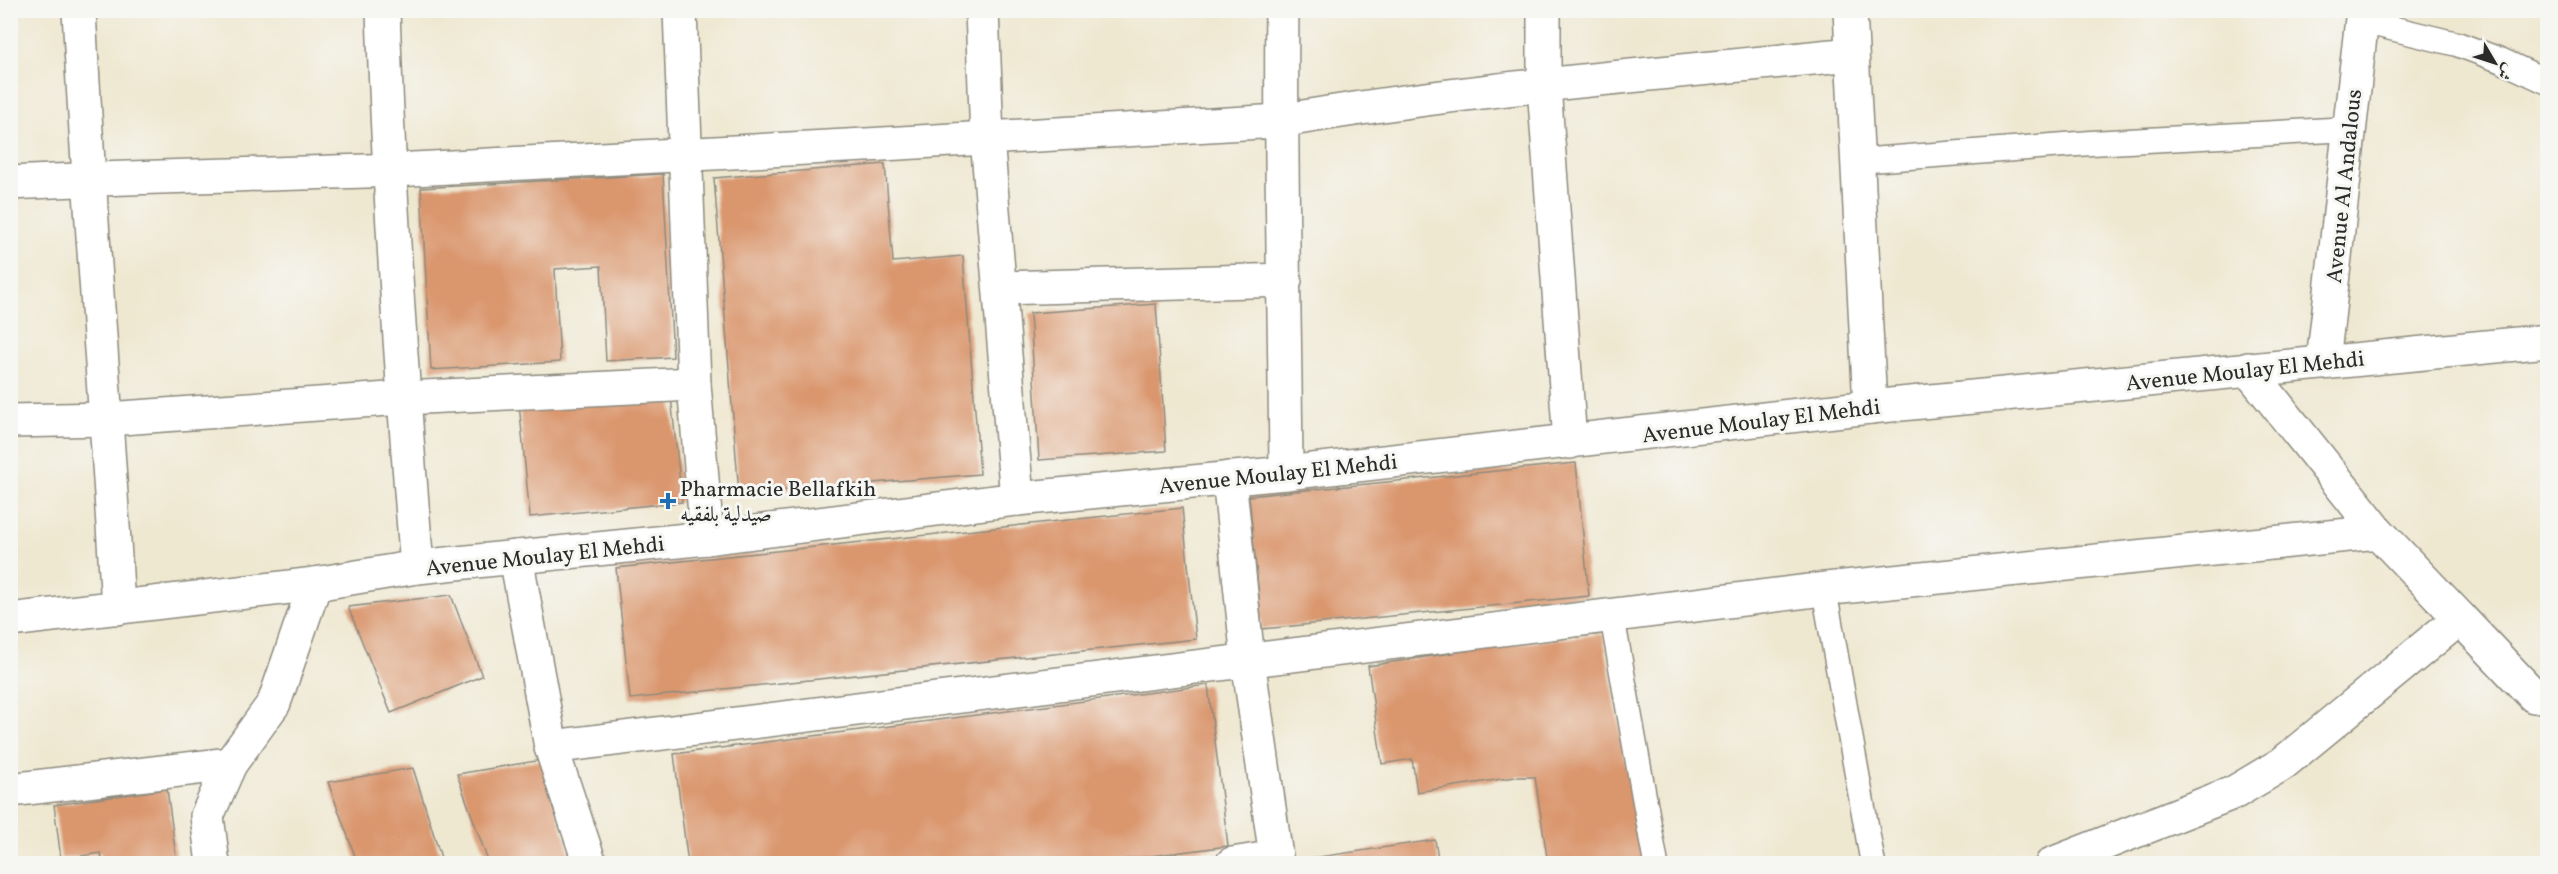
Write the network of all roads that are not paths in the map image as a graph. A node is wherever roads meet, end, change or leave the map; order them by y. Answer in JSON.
{"nodes":[{"id":1,"x":79,"y":10,"type":"edge"},
{"id":2,"x":383,"y":10,"type":"edge"},
{"id":3,"x":680,"y":10,"type":"edge"},
{"id":4,"x":981,"y":10,"type":"edge"},
{"id":5,"x":1281,"y":10,"type":"edge"},
{"id":6,"x":1544,"y":10,"type":"edge"},
{"id":7,"x":1850,"y":10,"type":"edge"},
{"id":8,"x":2362,"y":16,"type":"edge"},
{"id":9,"x":1851,"y":54,"type":"junction"},
{"id":10,"x":2547,"y":82,"type":"edge"},
{"id":11,"x":1544,"y":86,"type":"junction"},
{"id":12,"x":1280,"y":121,"type":"junction"},
{"id":13,"x":2350,"y":129,"type":"junction"},
{"id":14,"x":987,"y":138,"type":"junction"},
{"id":15,"x":686,"y":156,"type":"junction"},
{"id":16,"x":1857,"y":161,"type":"junction"},
{"id":17,"x":388,"y":170,"type":"junction"},
{"id":18,"x":88,"y":178,"type":"junction"},
{"id":19,"x":10,"y":183,"type":"edge"},
{"id":20,"x":1285,"y":280,"type":"junction"},
{"id":21,"x":1001,"y":288,"type":"junction"},
{"id":22,"x":2547,"y":341,"type":"edge"},
{"id":23,"x":2324,"y":362,"type":"junction"},
{"id":24,"x":2248,"y":369,"type":"junction"},
{"id":25,"x":694,"y":384,"type":"junction"},
{"id":26,"x":403,"y":398,"type":"junction"},
{"id":27,"x":1870,"y":407,"type":"junction"},
{"id":28,"x":107,"y":418,"type":"junction"},
{"id":29,"x":10,"y":421,"type":"edge"},
{"id":30,"x":1570,"y":442,"type":"junction"},
{"id":31,"x":1286,"y":473,"type":"junction"},
{"id":32,"x":1229,"y":478,"type":"junction"},
{"id":33,"x":1017,"y":499,"type":"junction"},
{"id":34,"x":2378,"y":532,"type":"junction"},
{"id":35,"x":707,"y":538,"type":"junction"},
{"id":36,"x":516,"y":557,"type":"junction"},
{"id":37,"x":417,"y":567,"type":"junction"},
{"id":38,"x":315,"y":584,"type":"junction"},
{"id":39,"x":1824,"y":589,"type":"junction"},
{"id":40,"x":118,"y":608,"type":"junction"},
{"id":41,"x":1612,"y":616,"type":"junction"},
{"id":42,"x":2460,"y":618,"type":"junction"},
{"id":43,"x":10,"y":620,"type":"edge"},
{"id":44,"x":1248,"y":660,"type":"junction"},
{"id":45,"x":2543,"y":692,"type":"edge"},
{"id":46,"x":551,"y":747,"type":"junction"},
{"id":47,"x":230,"y":764,"type":"junction"},
{"id":48,"x":10,"y":790,"type":"edge"},
{"id":49,"x":1277,"y":860,"type":"edge"},
{"id":50,"x":213,"y":864,"type":"edge"},
{"id":51,"x":590,"y":864,"type":"edge"},
{"id":52,"x":1233,"y":864,"type":"edge"},
{"id":53,"x":1656,"y":864,"type":"edge"},
{"id":54,"x":1873,"y":864,"type":"edge"},
{"id":55,"x":2052,"y":864,"type":"edge"}],
"edges":[{"from":1,"to":18,"type":"street"},
{"from":2,"to":17,"type":"street"},
{"from":3,"to":15,"type":"street"},
{"from":4,"to":14,"type":"street"},
{"from":5,"to":12,"type":"street"},
{"from":6,"to":11,"type":"street"},
{"from":7,"to":9,"type":"street"},
{"from":8,"to":10,"type":"lane"},
{"from":8,"to":13,"type":"street","name":"Avenue Al Andalous"},
{"from":9,"to":11,"type":"street"},
{"from":9,"to":16,"type":"street"},
{"from":11,"to":12,"type":"street"},
{"from":11,"to":30,"type":"street"},
{"from":12,"to":14,"type":"street"},
{"from":12,"to":20,"type":"street"},
{"from":13,"to":16,"type":"lane"},
{"from":13,"to":23,"type":"street","name":"Avenue Al Andalous"},
{"from":14,"to":15,"type":"street"},
{"from":14,"to":21,"type":"street"},
{"from":15,"to":17,"type":"street"},
{"from":15,"to":25,"type":"street"},
{"from":16,"to":27,"type":"street"},
{"from":17,"to":18,"type":"street"},
{"from":17,"to":26,"type":"street"},
{"from":18,"to":19,"type":"street"},
{"from":18,"to":28,"type":"street"},
{"from":20,"to":21,"type":"street"},
{"from":20,"to":31,"type":"street"},
{"from":21,"to":33,"type":"street"},
{"from":22,"to":23,"type":"street","name":"Avenue Moulay El Mehdi"},
{"from":23,"to":24,"type":"street","name":"Avenue Moulay El Mehdi"},
{"from":24,"to":27,"type":"street","name":"Avenue Moulay El Mehdi"},
{"from":24,"to":34,"type":"street"},
{"from":25,"to":26,"type":"street"},
{"from":25,"to":35,"type":"street"},
{"from":26,"to":28,"type":"street"},
{"from":26,"to":37,"type":"street"},
{"from":27,"to":30,"type":"street","name":"Avenue Moulay El Mehdi"},
{"from":28,"to":29,"type":"street"},
{"from":28,"to":40,"type":"street"},
{"from":30,"to":31,"type":"street","name":"Avenue Moulay El Mehdi"},
{"from":31,"to":32,"type":"street","name":"Avenue Moulay El Mehdi"},
{"from":32,"to":33,"type":"street","name":"Avenue Moulay El Mehdi"},
{"from":32,"to":44,"type":"street"},
{"from":33,"to":35,"type":"street","name":"Avenue Moulay El Mehdi"},
{"from":34,"to":39,"type":"street"},
{"from":34,"to":42,"type":"street"},
{"from":35,"to":36,"type":"street","name":"Avenue Moulay El Mehdi"},
{"from":36,"to":37,"type":"street","name":"Avenue Moulay El Mehdi"},
{"from":36,"to":46,"type":"street"},
{"from":37,"to":38,"type":"street","name":"Avenue Moulay El Mehdi"},
{"from":38,"to":40,"type":"street","name":"Avenue Moulay El Mehdi"},
{"from":38,"to":47,"type":"street"},
{"from":39,"to":41,"type":"street"},
{"from":39,"to":54,"type":"lane"},
{"from":40,"to":43,"type":"street","name":"Avenue Moulay El Mehdi"},
{"from":41,"to":44,"type":"street"},
{"from":41,"to":53,"type":"lane"},
{"from":42,"to":45,"type":"street"},
{"from":42,"to":55,"type":"street"},
{"from":44,"to":46,"type":"street"},
{"from":44,"to":49,"type":"street"},
{"from":46,"to":51,"type":"street"},
{"from":47,"to":48,"type":"street"},
{"from":47,"to":50,"type":"street"},
{"from":49,"to":52,"type":"street"}]}
